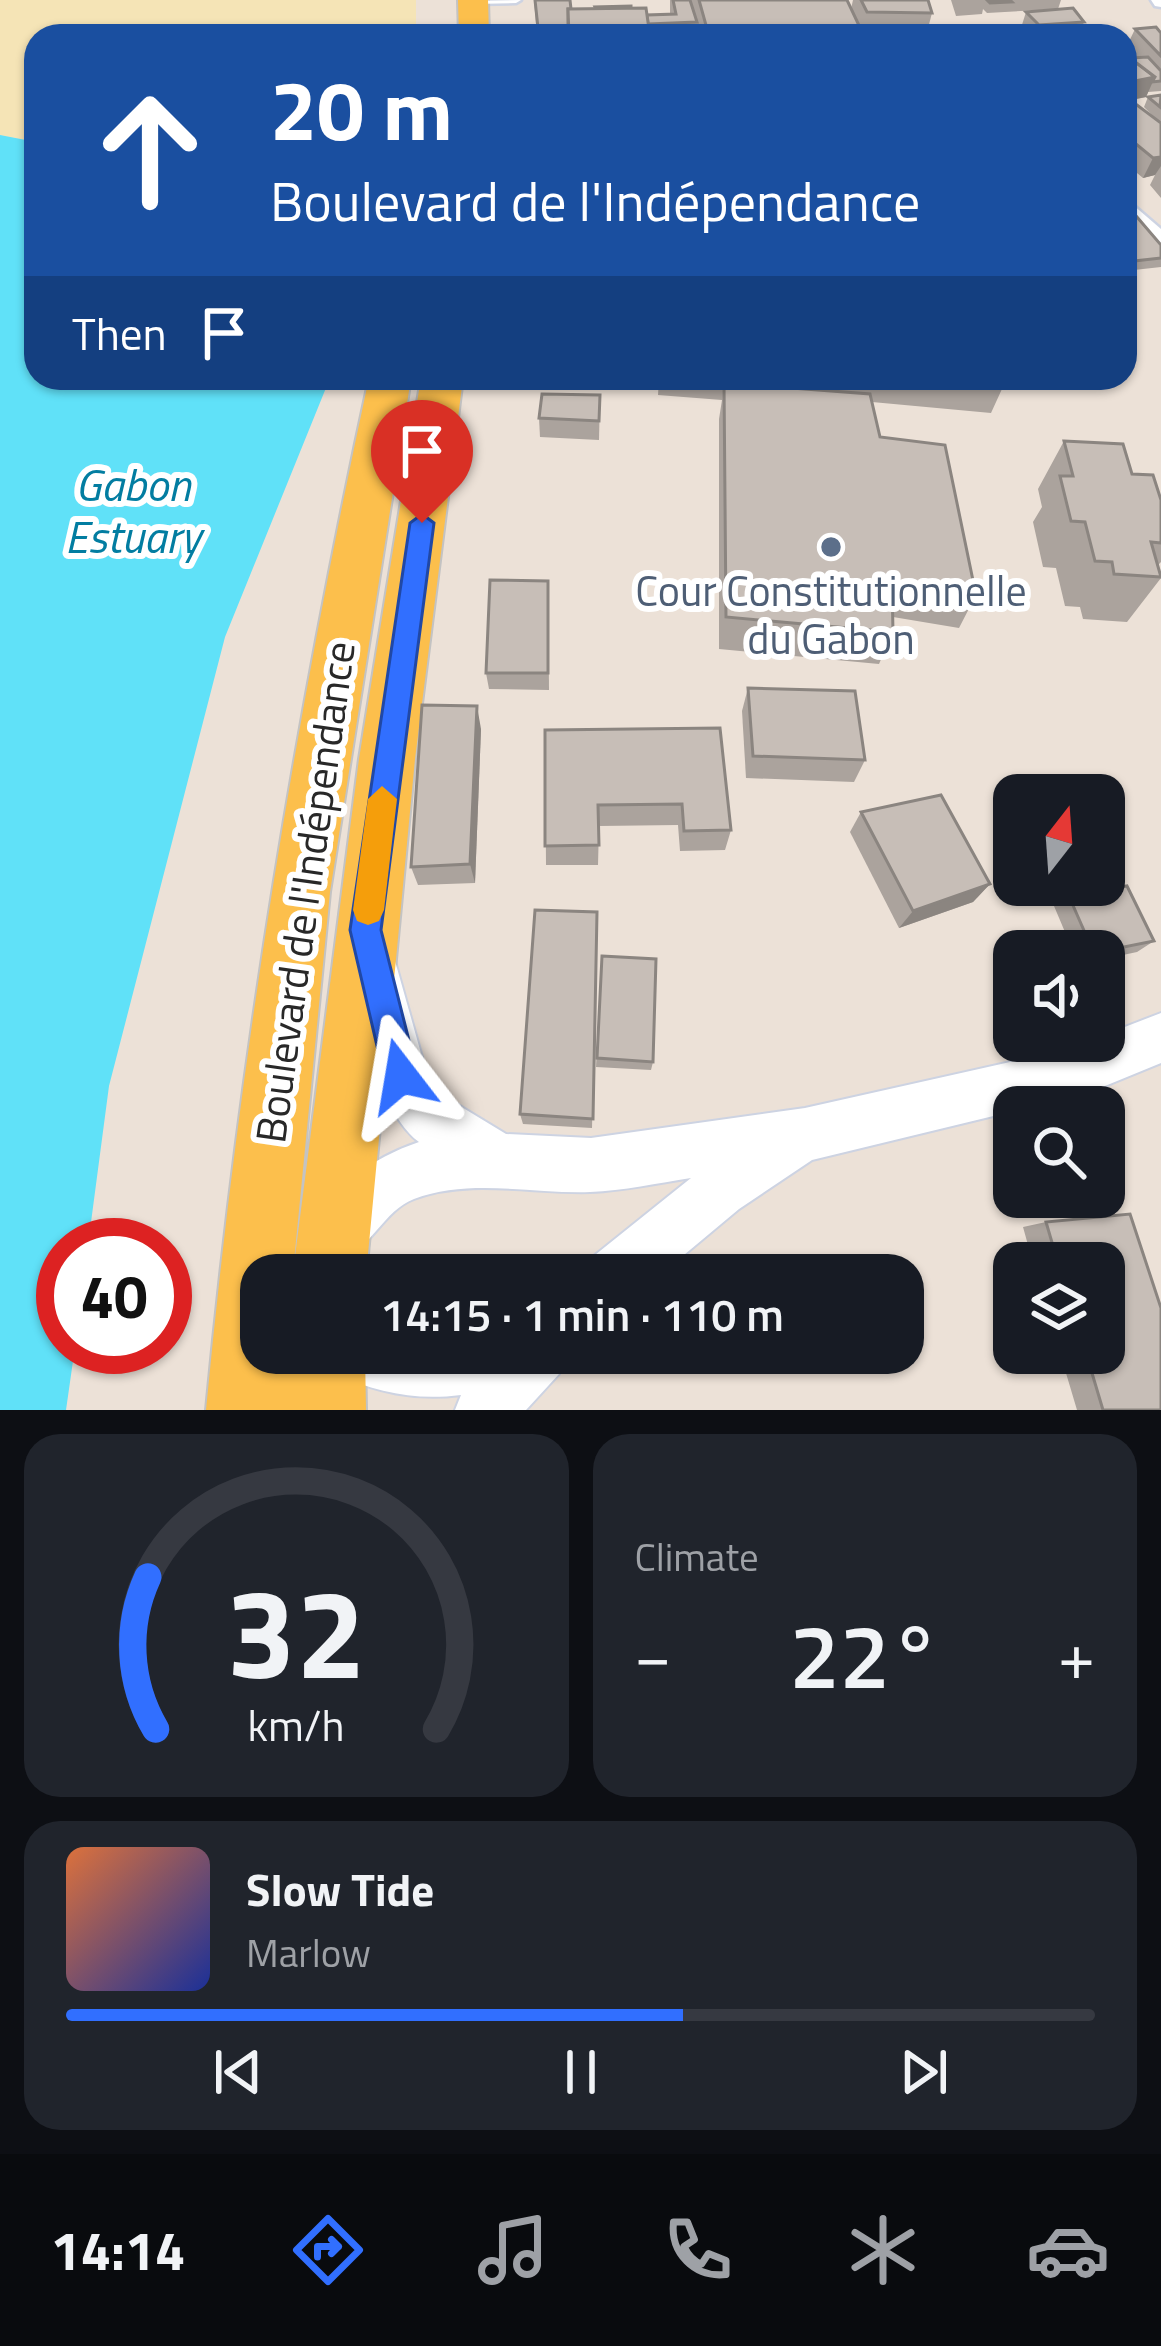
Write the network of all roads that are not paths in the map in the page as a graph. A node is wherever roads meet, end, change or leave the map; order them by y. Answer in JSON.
{"nodes":[{"id":1,"x":473,"y":0,"type":"edge"},
{"id":2,"x":516,"y":0,"type":"edge"},
{"id":3,"x":1137,"y":217,"type":"edge"},
{"id":4,"x":1161,"y":242,"type":"edge"},
{"id":5,"x":388,"y":390,"type":"edge"},
{"id":6,"x":440,"y":390,"type":"edge"},
{"id":7,"x":334,"y":676,"type":"junction"},
{"id":8,"x":366,"y":930,"type":"junction"},
{"id":9,"x":1161,"y":1039,"type":"edge"},
{"id":10,"x":805,"y":1136,"type":"junction"},
{"id":11,"x":499,"y":1161,"type":"junction"},
{"id":12,"x":318,"y":1254,"type":"edge"},
{"id":13,"x":325,"y":1254,"type":"edge"},
{"id":14,"x":332,"y":1254,"type":"edge"},
{"id":15,"x":641,"y":1254,"type":"edge"},
{"id":16,"x":291,"y":1374,"type":"edge"},
{"id":17,"x":327,"y":1374,"type":"edge"},
{"id":18,"x":518,"y":1374,"type":"edge"},
{"id":19,"x":245,"y":1410,"type":"edge"},
{"id":20,"x":286,"y":1410,"type":"edge"},
{"id":21,"x":327,"y":1410,"type":"edge"},
{"id":22,"x":485,"y":1410,"type":"edge"}],
"edges":[{"from":1,"to":2,"type":"lane"},
{"from":3,"to":4,"type":"street"},
{"from":5,"to":7,"type":"main road","name":"Boulevard de l'Indépendance"},
{"from":6,"to":8,"type":"main road","name":"Boulevard de l'Indépendance"},
{"from":7,"to":12,"type":"main road"},
{"from":7,"to":19,"type":"main road","name":"Boulevard de l'Indépendance"},
{"from":8,"to":11,"type":"street"},
{"from":8,"to":13,"type":"main road","name":"Boulevard de l'Indépendance"},
{"from":9,"to":10,"type":"street"},
{"from":10,"to":11,"type":"street"},
{"from":10,"to":15,"type":"street"},
{"from":11,"to":14,"type":"street"},
{"from":16,"to":20,"type":"main road"},
{"from":17,"to":21,"type":"main road"},
{"from":18,"to":22,"type":"street"}]}
